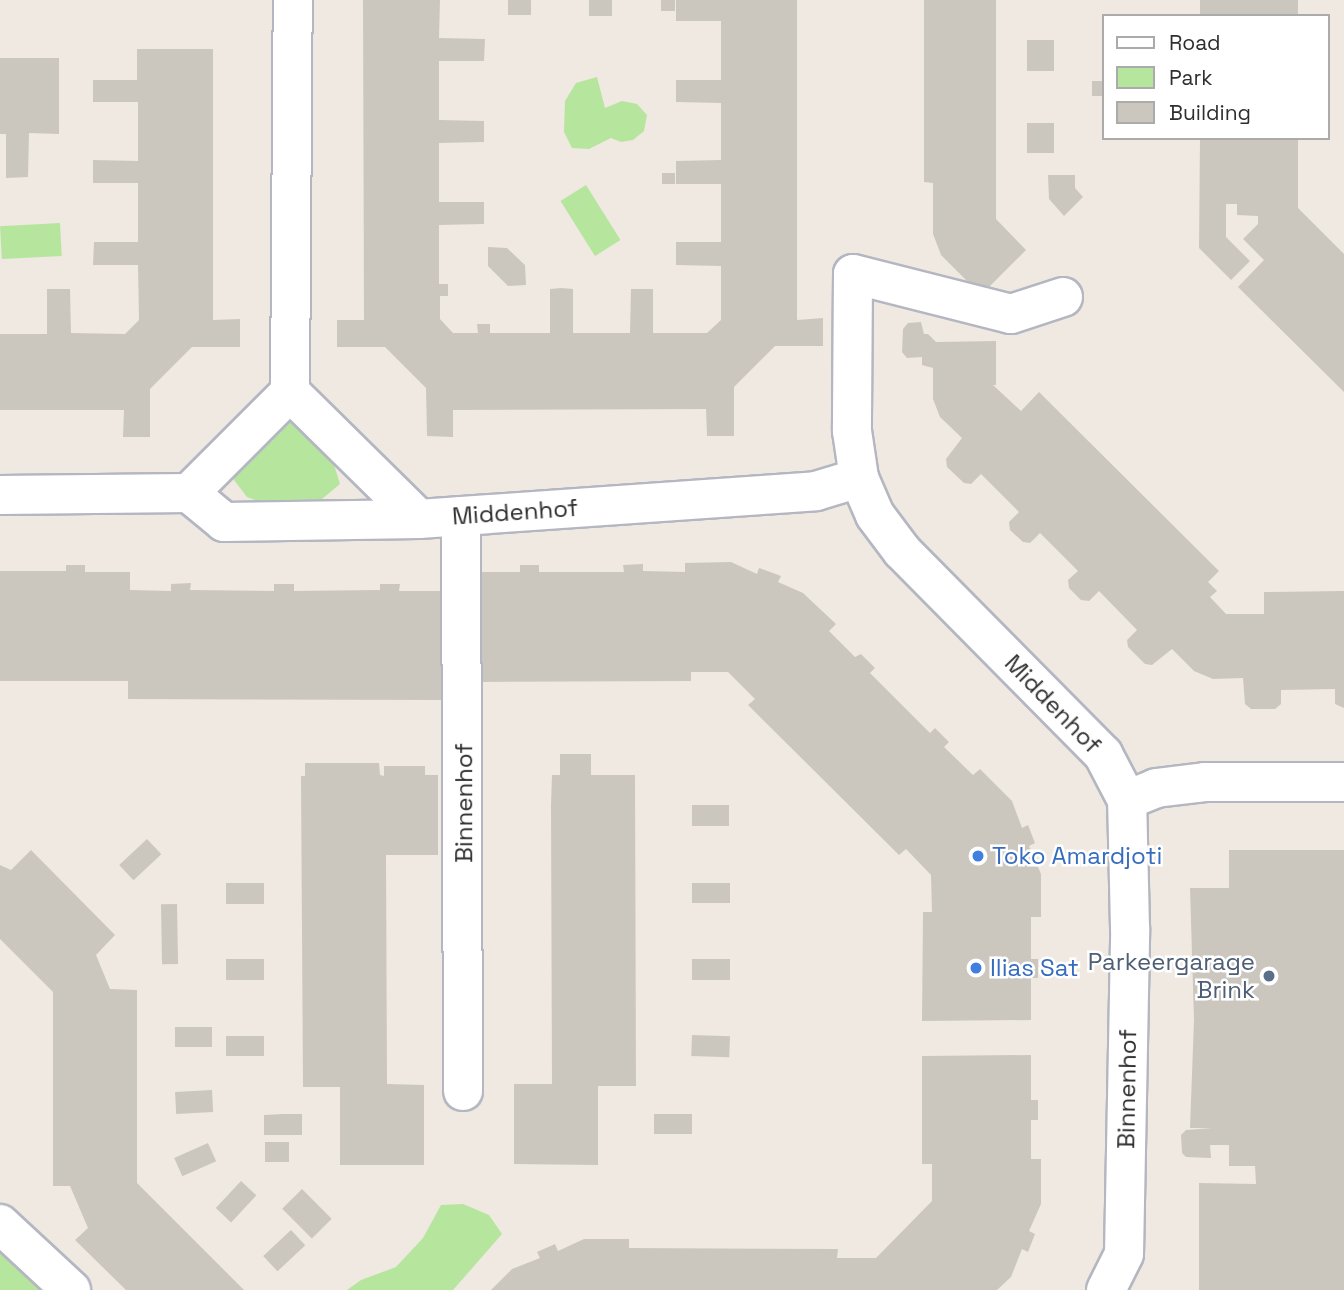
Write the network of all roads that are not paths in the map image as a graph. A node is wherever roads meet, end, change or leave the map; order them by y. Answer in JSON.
{"nodes":[{"id":1,"x":293,"y":0,"type":"edge"},
{"id":2,"x":1063,"y":297,"type":"dead end"},
{"id":3,"x":290,"y":392,"type":"junction"},
{"id":4,"x":859,"y":478,"type":"junction"},
{"id":5,"x":189,"y":493,"type":"junction"},
{"id":6,"x":0,"y":495,"type":"edge"},
{"id":7,"x":461,"y":516,"type":"junction"},
{"id":8,"x":419,"y":519,"type":"junction"},
{"id":9,"x":1344,"y":782,"type":"edge"},
{"id":10,"x":1127,"y":800,"type":"junction"},
{"id":11,"x":463,"y":1091,"type":"dead end"},
{"id":12,"x":0,"y":1224,"type":"edge"},
{"id":13,"x":71,"y":1290,"type":"edge"},
{"id":14,"x":1106,"y":1290,"type":"edge"}],
"edges":[{"from":1,"to":3,"type":"street"},
{"from":2,"to":4,"type":"street","name":"Middenhof"},
{"from":3,"to":5,"type":"street"},
{"from":3,"to":8,"type":"street","name":"Middenhof"},
{"from":4,"to":7,"type":"street","name":"Middenhof"},
{"from":4,"to":10,"type":"street","name":"Middenhof"},
{"from":5,"to":6,"type":"street"},
{"from":5,"to":8,"type":"street","name":"Middenhof"},
{"from":7,"to":8,"type":"street","name":"Middenhof"},
{"from":7,"to":11,"type":"street","name":"Binnenhof"},
{"from":9,"to":10,"type":"street"},
{"from":10,"to":14,"type":"street","name":"Binnenhof"},
{"from":12,"to":13,"type":"street"}]}
